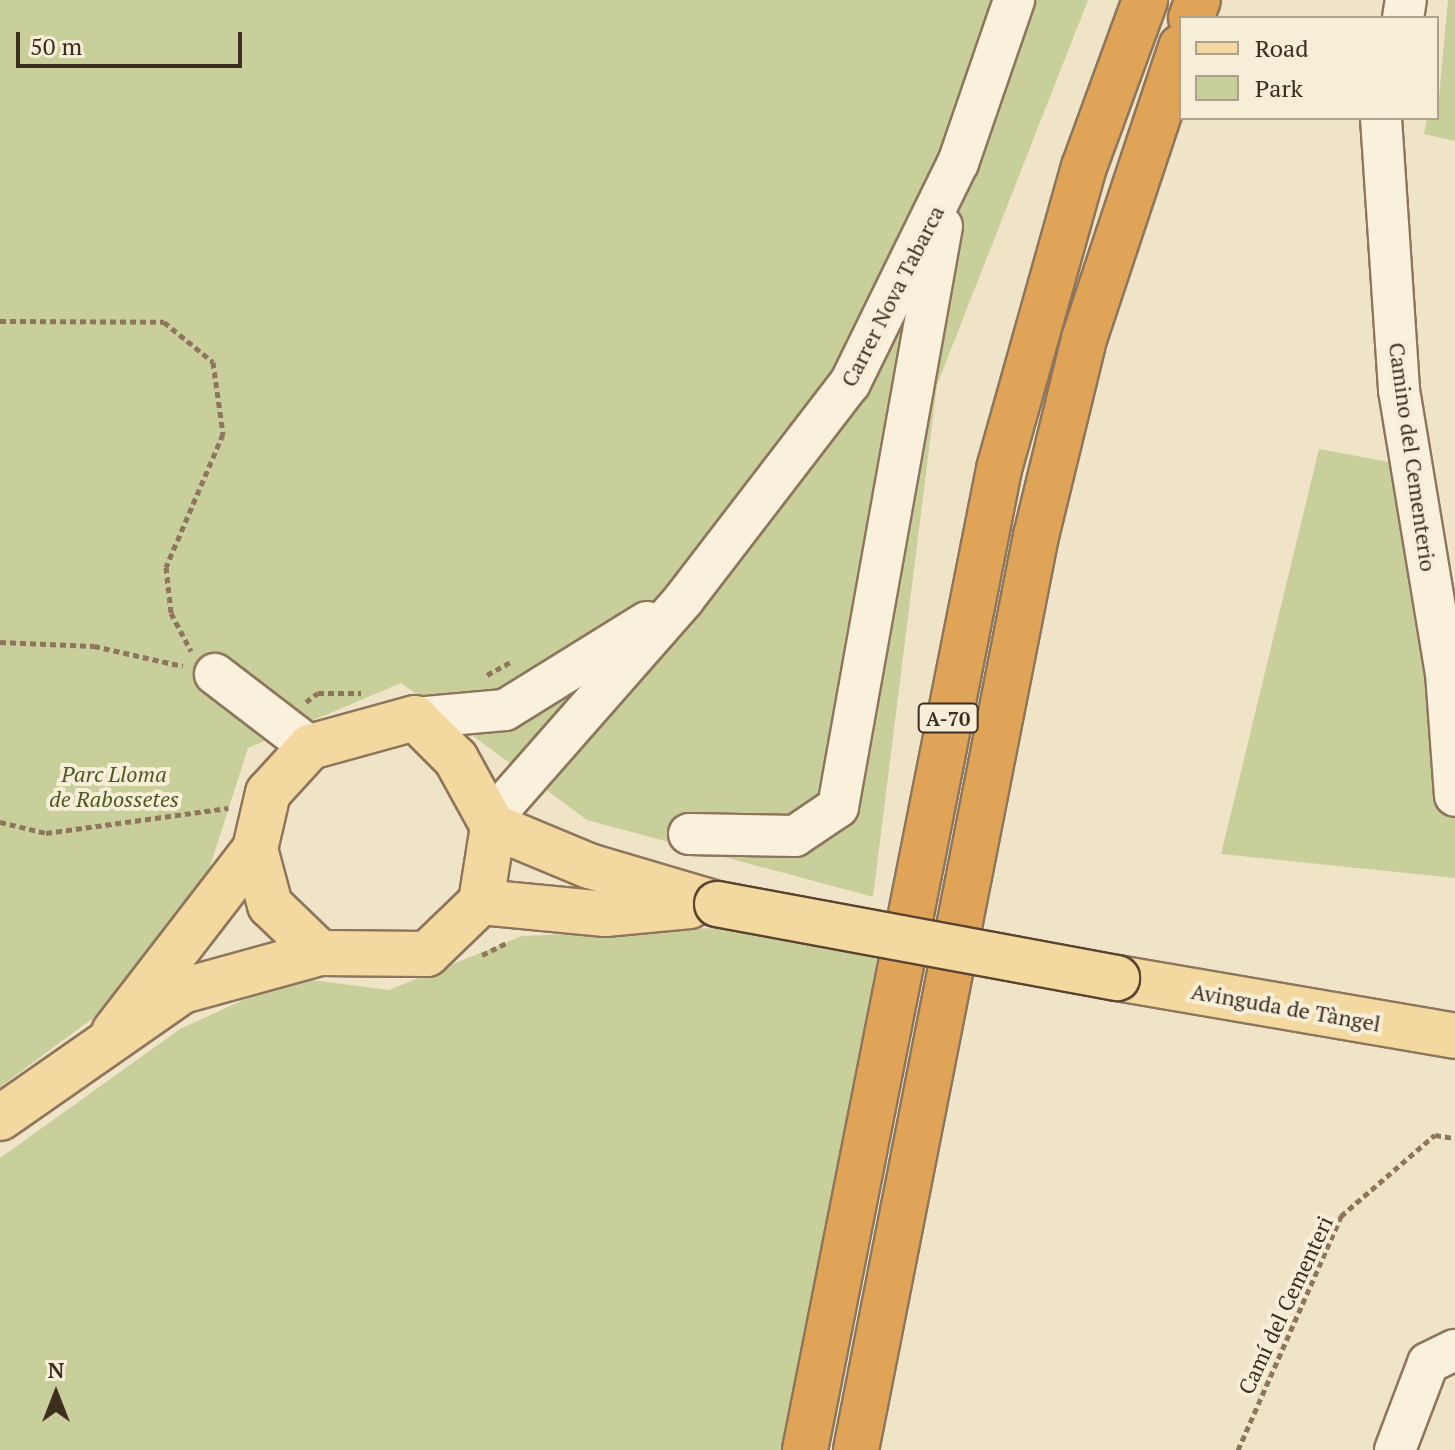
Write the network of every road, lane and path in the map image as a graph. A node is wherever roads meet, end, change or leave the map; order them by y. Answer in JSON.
{"nodes":[{"id":1,"x":1014,"y":0,"type":"edge"},
{"id":2,"x":1145,"y":0,"type":"edge"},
{"id":3,"x":1179,"y":53,"type":"edge"},
{"id":4,"x":1381,"y":120,"type":"edge"},
{"id":5,"x":951,"y":179,"type":"junction"},
{"id":6,"x":0,"y":321,"type":"edge"},
{"id":7,"x":684,"y":599,"type":"junction"},
{"id":8,"x":0,"y":642,"type":"edge"},
{"id":9,"x":523,"y":655,"type":"dead end"},
{"id":10,"x":215,"y":674,"type":"junction"},
{"id":11,"x":481,"y":678,"type":"junction"},
{"id":12,"x":474,"y":682,"type":"dead end"},
{"id":13,"x":365,"y":692,"type":"dead end"},
{"id":14,"x":505,"y":710,"type":"junction"},
{"id":15,"x":415,"y":718,"type":"junction"},
{"id":16,"x":276,"y":721,"type":"junction"},
{"id":17,"x":310,"y":747,"type":"junction"},
{"id":18,"x":236,"y":793,"type":"dead end"},
{"id":19,"x":1455,"y":796,"type":"edge"},
{"id":20,"x":231,"y":808,"type":"junction"},
{"id":21,"x":0,"y":822,"type":"edge"},
{"id":22,"x":492,"y":823,"type":"junction"},
{"id":23,"x":689,"y":834,"type":"dead end"},
{"id":24,"x":240,"y":836,"type":"junction"},
{"id":25,"x":481,"y":902,"type":"junction"},
{"id":26,"x":717,"y":904,"type":"junction"},
{"id":27,"x":522,"y":936,"type":"dead end"},
{"id":28,"x":320,"y":953,"type":"junction"},
{"id":29,"x":466,"y":963,"type":"dead end"},
{"id":30,"x":114,"y":1032,"type":"junction"},
{"id":31,"x":1455,"y":1036,"type":"edge"},
{"id":32,"x":0,"y":1118,"type":"edge"},
{"id":33,"x":1455,"y":1138,"type":"edge"},
{"id":34,"x":1455,"y":1350,"type":"edge"},
{"id":35,"x":805,"y":1450,"type":"edge"},
{"id":36,"x":856,"y":1450,"type":"edge"},
{"id":37,"x":1238,"y":1450,"type":"edge"},
{"id":38,"x":1395,"y":1450,"type":"edge"}],
"edges":[{"from":1,"to":5,"type":"street","name":"Carrer Nova Tabarca"},
{"from":2,"to":35,"type":"highway","number":"A-70"},
{"from":3,"to":36,"type":"highway","number":"A-70"},
{"from":4,"to":19,"type":"street","name":"Camino del Cementerio"},
{"from":5,"to":7,"type":"street","name":"Carrer Nova Tabarca"},
{"from":5,"to":23,"type":"street"},
{"from":6,"to":10,"type":"path"},
{"from":7,"to":14,"type":"street"},
{"from":7,"to":22,"type":"street","name":"Carrer Nova Tabarca"},
{"from":8,"to":10,"type":"path"},
{"from":9,"to":11,"type":"path"},
{"from":10,"to":16,"type":"street"},
{"from":11,"to":12,"type":"path"},
{"from":11,"to":14,"type":"path"},
{"from":13,"to":16,"type":"path"},
{"from":14,"to":15,"type":"street"},
{"from":15,"to":17,"type":"main road"},
{"from":15,"to":22,"type":"main road"},
{"from":16,"to":17,"type":"street"},
{"from":17,"to":24,"type":"main road"},
{"from":18,"to":20,"type":"path"},
{"from":20,"to":21,"type":"path"},
{"from":20,"to":24,"type":"path"},
{"from":22,"to":25,"type":"main road"},
{"from":22,"to":26,"type":"main road"},
{"from":24,"to":28,"type":"main road"},
{"from":24,"to":30,"type":"main road"},
{"from":25,"to":26,"type":"main road"},
{"from":25,"to":28,"type":"main road"},
{"from":26,"to":31,"type":"main road","name":"Avinguda de Tàngel","bridge":true},
{"from":27,"to":29,"type":"path"},
{"from":28,"to":30,"type":"main road"},
{"from":30,"to":32,"type":"main road"},
{"from":33,"to":37,"type":"path","name":"Camí del Cementeri"},
{"from":34,"to":38,"type":"street"}]}
